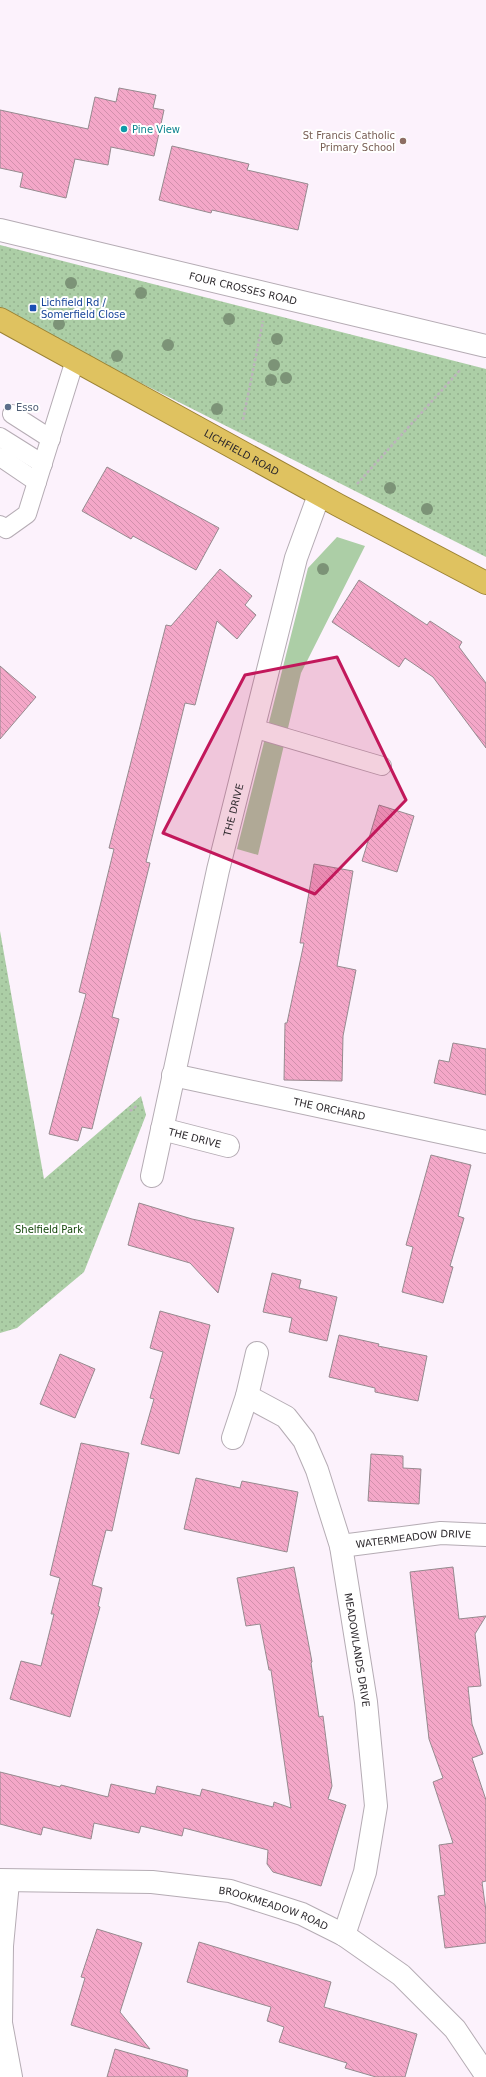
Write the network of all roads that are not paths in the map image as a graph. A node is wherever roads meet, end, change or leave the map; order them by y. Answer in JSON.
{"nodes":[{"id":1,"x":0,"y":230,"type":"edge"},
{"id":2,"x":0,"y":319,"type":"edge"},
{"id":3,"x":484,"y":346,"type":"edge"},
{"id":4,"x":75,"y":360,"type":"junction"},
{"id":5,"x":5,"y":426,"type":"edge"},
{"id":6,"x":46,"y":453,"type":"junction"},
{"id":7,"x":0,"y":457,"type":"edge"},
{"id":8,"x":38,"y":482,"type":"junction"},
{"id":9,"x":328,"y":500,"type":"junction"},
{"id":10,"x":0,"y":524,"type":"edge"},
{"id":11,"x":486,"y":583,"type":"edge"},
{"id":12,"x":253,"y":728,"type":"junction"},
{"id":13,"x":382,"y":766,"type":"dead end"},
{"id":14,"x":173,"y":1075,"type":"junction"},
{"id":15,"x":162,"y":1129,"type":"junction"},
{"id":16,"x":486,"y":1142,"type":"edge"},
{"id":17,"x":228,"y":1146,"type":"dead end"},
{"id":18,"x":152,"y":1176,"type":"dead end"},
{"id":19,"x":257,"y":1353,"type":"dead end"},
{"id":20,"x":247,"y":1396,"type":"junction"},
{"id":21,"x":233,"y":1438,"type":"dead end"},
{"id":22,"x":486,"y":1535,"type":"edge"},
{"id":23,"x":341,"y":1546,"type":"junction"},
{"id":24,"x":4,"y":1881,"type":"edge"},
{"id":25,"x":344,"y":1935,"type":"junction"},
{"id":26,"x":486,"y":2075,"type":"edge"},
{"id":27,"x":11,"y":2077,"type":"edge"}],
"edges":[{"from":1,"to":3,"type":"street","name":"FOUR CROSSES ROAD"},
{"from":2,"to":4,"type":"highway","name":"LICHFIELD ROAD"},
{"from":4,"to":6,"type":"lane"},
{"from":4,"to":9,"type":"highway","name":"LICHFIELD ROAD"},
{"from":5,"to":6,"type":"lane"},
{"from":5,"to":6,"type":"lane"},
{"from":6,"to":8,"type":"lane"},
{"from":7,"to":8,"type":"lane"},
{"from":8,"to":10,"type":"lane"},
{"from":9,"to":11,"type":"highway","name":"LICHFIELD ROAD"},
{"from":9,"to":12,"type":"street","name":"THE DRIVE"},
{"from":12,"to":13,"type":"lane"},
{"from":12,"to":14,"type":"street","name":"THE DRIVE"},
{"from":14,"to":15,"type":"street","name":"THE DRIVE"},
{"from":14,"to":16,"type":"street","name":"THE ORCHARD"},
{"from":15,"to":17,"type":"street","name":"THE DRIVE"},
{"from":15,"to":18,"type":"street","name":"THE DRIVE"},
{"from":19,"to":20,"type":"street"},
{"from":20,"to":21,"type":"street"},
{"from":20,"to":23,"type":"street","name":"MEADOWLANDS DRIVE"},
{"from":22,"to":23,"type":"street","name":"WATERMEADOW DRIVE"},
{"from":23,"to":25,"type":"street","name":"MEADOWLANDS DRIVE"},
{"from":24,"to":25,"type":"street","name":"BROOKMEADOW ROAD"},
{"from":24,"to":27,"type":"street"},
{"from":25,"to":26,"type":"street","name":"BROOKMEADOW ROAD"}]}
